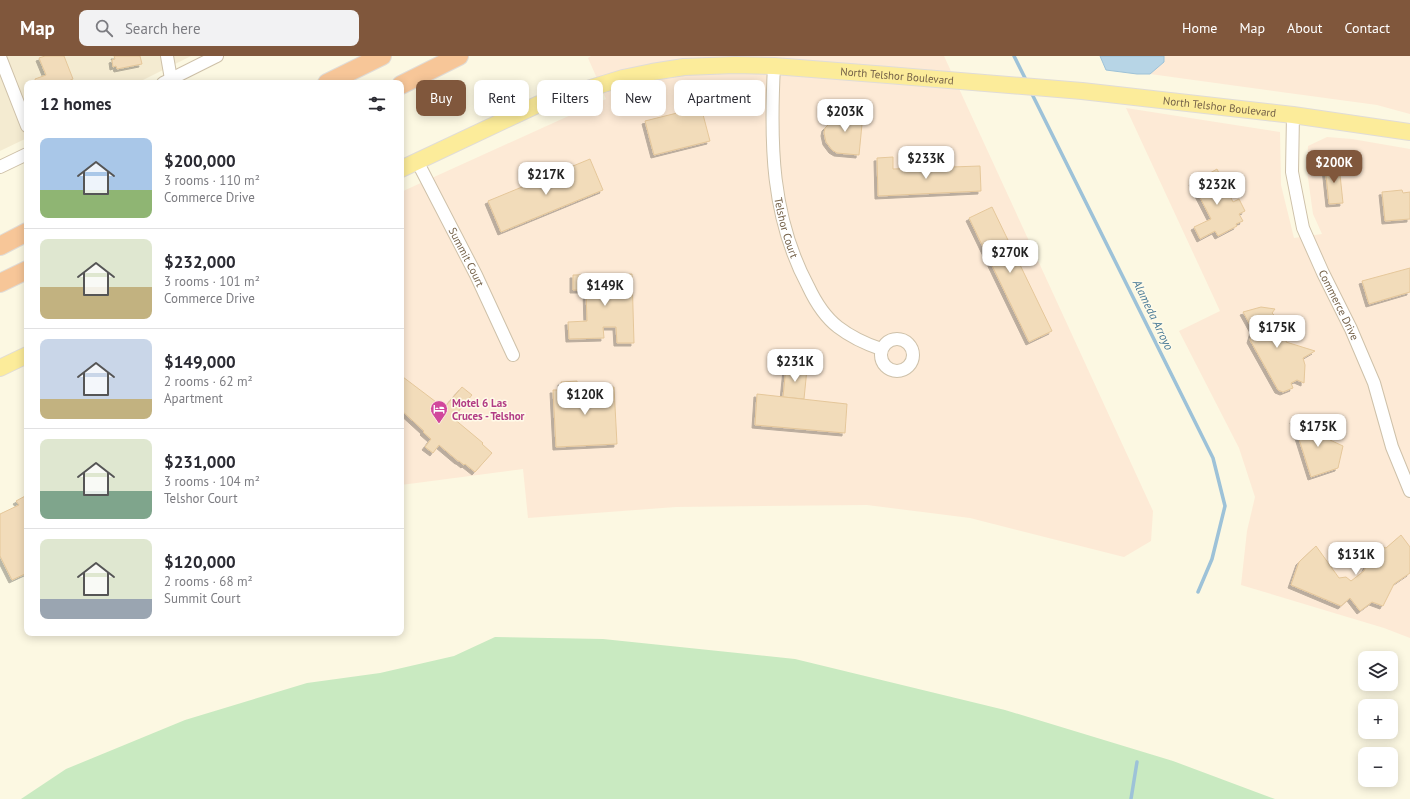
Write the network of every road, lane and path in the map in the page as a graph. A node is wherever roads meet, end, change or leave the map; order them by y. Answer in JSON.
{"nodes":[{"id":1,"x":167,"y":56,"type":"edge"},
{"id":2,"x":217,"y":56,"type":"edge"},
{"id":3,"x":382,"y":56,"type":"edge"},
{"id":4,"x":459,"y":56,"type":"edge"},
{"id":5,"x":0,"y":57,"type":"edge"},
{"id":6,"x":774,"y":66,"type":"junction"},
{"id":7,"x":167,"y":80,"type":"edge"},
{"id":8,"x":169,"y":80,"type":"edge"},
{"id":9,"x":333,"y":80,"type":"edge"},
{"id":10,"x":404,"y":84,"type":"edge"},
{"id":11,"x":1293,"y":115,"type":"junction"},
{"id":12,"x":24,"y":118,"type":"edge"},
{"id":13,"x":1410,"y":132,"type":"edge"},
{"id":14,"x":24,"y":155,"type":"edge"},
{"id":15,"x":417,"y":161,"type":"junction"},
{"id":16,"x":0,"y":167,"type":"edge"},
{"id":17,"x":404,"y":168,"type":"edge"},
{"id":18,"x":24,"y":234,"type":"edge"},
{"id":19,"x":0,"y":246,"type":"edge"},
{"id":20,"x":24,"y":271,"type":"edge"},
{"id":21,"x":0,"y":283,"type":"edge"},
{"id":22,"x":882,"y":349,"type":"dead end"},
{"id":23,"x":513,"y":355,"type":"dead end"},
{"id":24,"x":24,"y":356,"type":"edge"},
{"id":25,"x":0,"y":368,"type":"edge"},
{"id":26,"x":1410,"y":491,"type":"edge"}],
"edges":[{"from":1,"to":7,"type":"street"},
{"from":2,"to":8,"type":"street"},
{"from":3,"to":9,"type":"highway"},
{"from":4,"to":10,"type":"highway"},
{"from":5,"to":12,"type":"street"},
{"from":6,"to":11,"type":"main road","name":"North Telshor Boulevard"},
{"from":6,"to":15,"type":"main road","name":"North Telshor Boulevard"},
{"from":6,"to":22,"type":"street","name":"Telshor Court"},
{"from":11,"to":13,"type":"main road","name":"North Telshor Boulevard"},
{"from":11,"to":26,"type":"street","name":"Commerce Drive"},
{"from":14,"to":16,"type":"street"},
{"from":15,"to":17,"type":"main road","name":"North Telshor Boulevard"},
{"from":15,"to":23,"type":"street","name":"Summit Court"},
{"from":18,"to":19,"type":"highway"},
{"from":20,"to":21,"type":"highway"},
{"from":24,"to":25,"type":"main road"}]}
